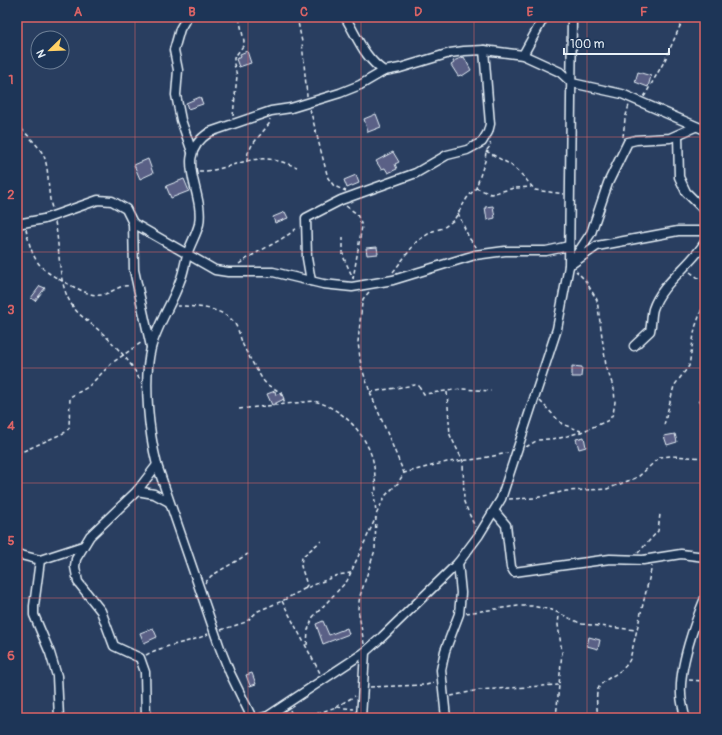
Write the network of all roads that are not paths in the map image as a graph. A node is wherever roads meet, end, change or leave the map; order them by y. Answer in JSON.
{"nodes":[{"id":1,"x":187,"y":17,"type":"edge"},
{"id":2,"x":345,"y":17,"type":"edge"},
{"id":3,"x":544,"y":17,"type":"edge"},
{"id":4,"x":572,"y":17,"type":"edge"},
{"id":5,"x":484,"y":50,"type":"junction"},
{"id":6,"x":523,"y":55,"type":"junction"},
{"id":7,"x":384,"y":71,"type":"junction"},
{"id":8,"x":572,"y":82,"type":"junction"},
{"id":9,"x":695,"y":127,"type":"junction"},
{"id":10,"x":705,"y":130,"type":"edge"},
{"id":11,"x":678,"y":135,"type":"junction"},
{"id":12,"x":192,"y":152,"type":"junction"},
{"id":13,"x":705,"y":211,"type":"edge"},
{"id":14,"x":133,"y":223,"type":"junction"},
{"id":15,"x":21,"y":224,"type":"edge"},
{"id":16,"x":704,"y":230,"type":"edge"},
{"id":17,"x":705,"y":242,"type":"edge"},
{"id":18,"x":568,"y":246,"type":"junction"},
{"id":19,"x":187,"y":253,"type":"junction"},
{"id":20,"x":569,"y":266,"type":"junction"},
{"id":21,"x":311,"y":281,"type":"junction"},
{"id":22,"x":634,"y":346,"type":"dead end"},
{"id":23,"x":151,"y":348,"type":"junction"},
{"id":24,"x":157,"y":465,"type":"junction"},
{"id":25,"x":137,"y":491,"type":"junction"},
{"id":26,"x":169,"y":502,"type":"junction"},
{"id":27,"x":495,"y":512,"type":"junction"},
{"id":28,"x":83,"y":546,"type":"junction"},
{"id":29,"x":17,"y":554,"type":"edge"},
{"id":30,"x":705,"y":557,"type":"edge"},
{"id":31,"x":40,"y":560,"type":"junction"},
{"id":32,"x":458,"y":563,"type":"junction"},
{"id":33,"x":705,"y":598,"type":"edge"},
{"id":34,"x":701,"y":615,"type":"edge"},
{"id":35,"x":365,"y":652,"type":"junction"},
{"id":36,"x":361,"y":715,"type":"edge"},
{"id":37,"x":59,"y":718,"type":"edge"},
{"id":38,"x":146,"y":718,"type":"edge"},
{"id":39,"x":252,"y":718,"type":"edge"},
{"id":40,"x":261,"y":718,"type":"edge"},
{"id":41,"x":446,"y":718,"type":"edge"},
{"id":42,"x":685,"y":718,"type":"edge"}],
"edges":[{"from":1,"to":12,"type":"street"},
{"from":2,"to":7,"type":"street"},
{"from":3,"to":6,"type":"street"},
{"from":4,"to":8,"type":"street"},
{"from":5,"to":6,"type":"street"},
{"from":5,"to":7,"type":"street"},
{"from":5,"to":21,"type":"street"},
{"from":6,"to":8,"type":"street"},
{"from":7,"to":12,"type":"street"},
{"from":8,"to":9,"type":"street"},
{"from":8,"to":18,"type":"street"},
{"from":9,"to":10,"type":"street"},
{"from":9,"to":11,"type":"street"},
{"from":11,"to":13,"type":"street"},
{"from":11,"to":20,"type":"street"},
{"from":12,"to":19,"type":"street"},
{"from":14,"to":15,"type":"street"},
{"from":14,"to":19,"type":"street"},
{"from":14,"to":23,"type":"street"},
{"from":16,"to":20,"type":"street"},
{"from":17,"to":22,"type":"street"},
{"from":18,"to":20,"type":"street"},
{"from":18,"to":21,"type":"street"},
{"from":19,"to":21,"type":"street"},
{"from":19,"to":23,"type":"street"},
{"from":20,"to":27,"type":"street"},
{"from":23,"to":24,"type":"street"},
{"from":24,"to":25,"type":"street"},
{"from":24,"to":26,"type":"street"},
{"from":25,"to":26,"type":"street"},
{"from":25,"to":28,"type":"street"},
{"from":26,"to":39,"type":"street"},
{"from":27,"to":30,"type":"street"},
{"from":27,"to":32,"type":"street"},
{"from":28,"to":31,"type":"street"},
{"from":28,"to":38,"type":"street"},
{"from":29,"to":31,"type":"street"},
{"from":31,"to":37,"type":"street"},
{"from":32,"to":35,"type":"street"},
{"from":32,"to":41,"type":"street"},
{"from":33,"to":34,"type":"street"},
{"from":34,"to":42,"type":"street"},
{"from":35,"to":36,"type":"street"},
{"from":35,"to":40,"type":"street"}]}
